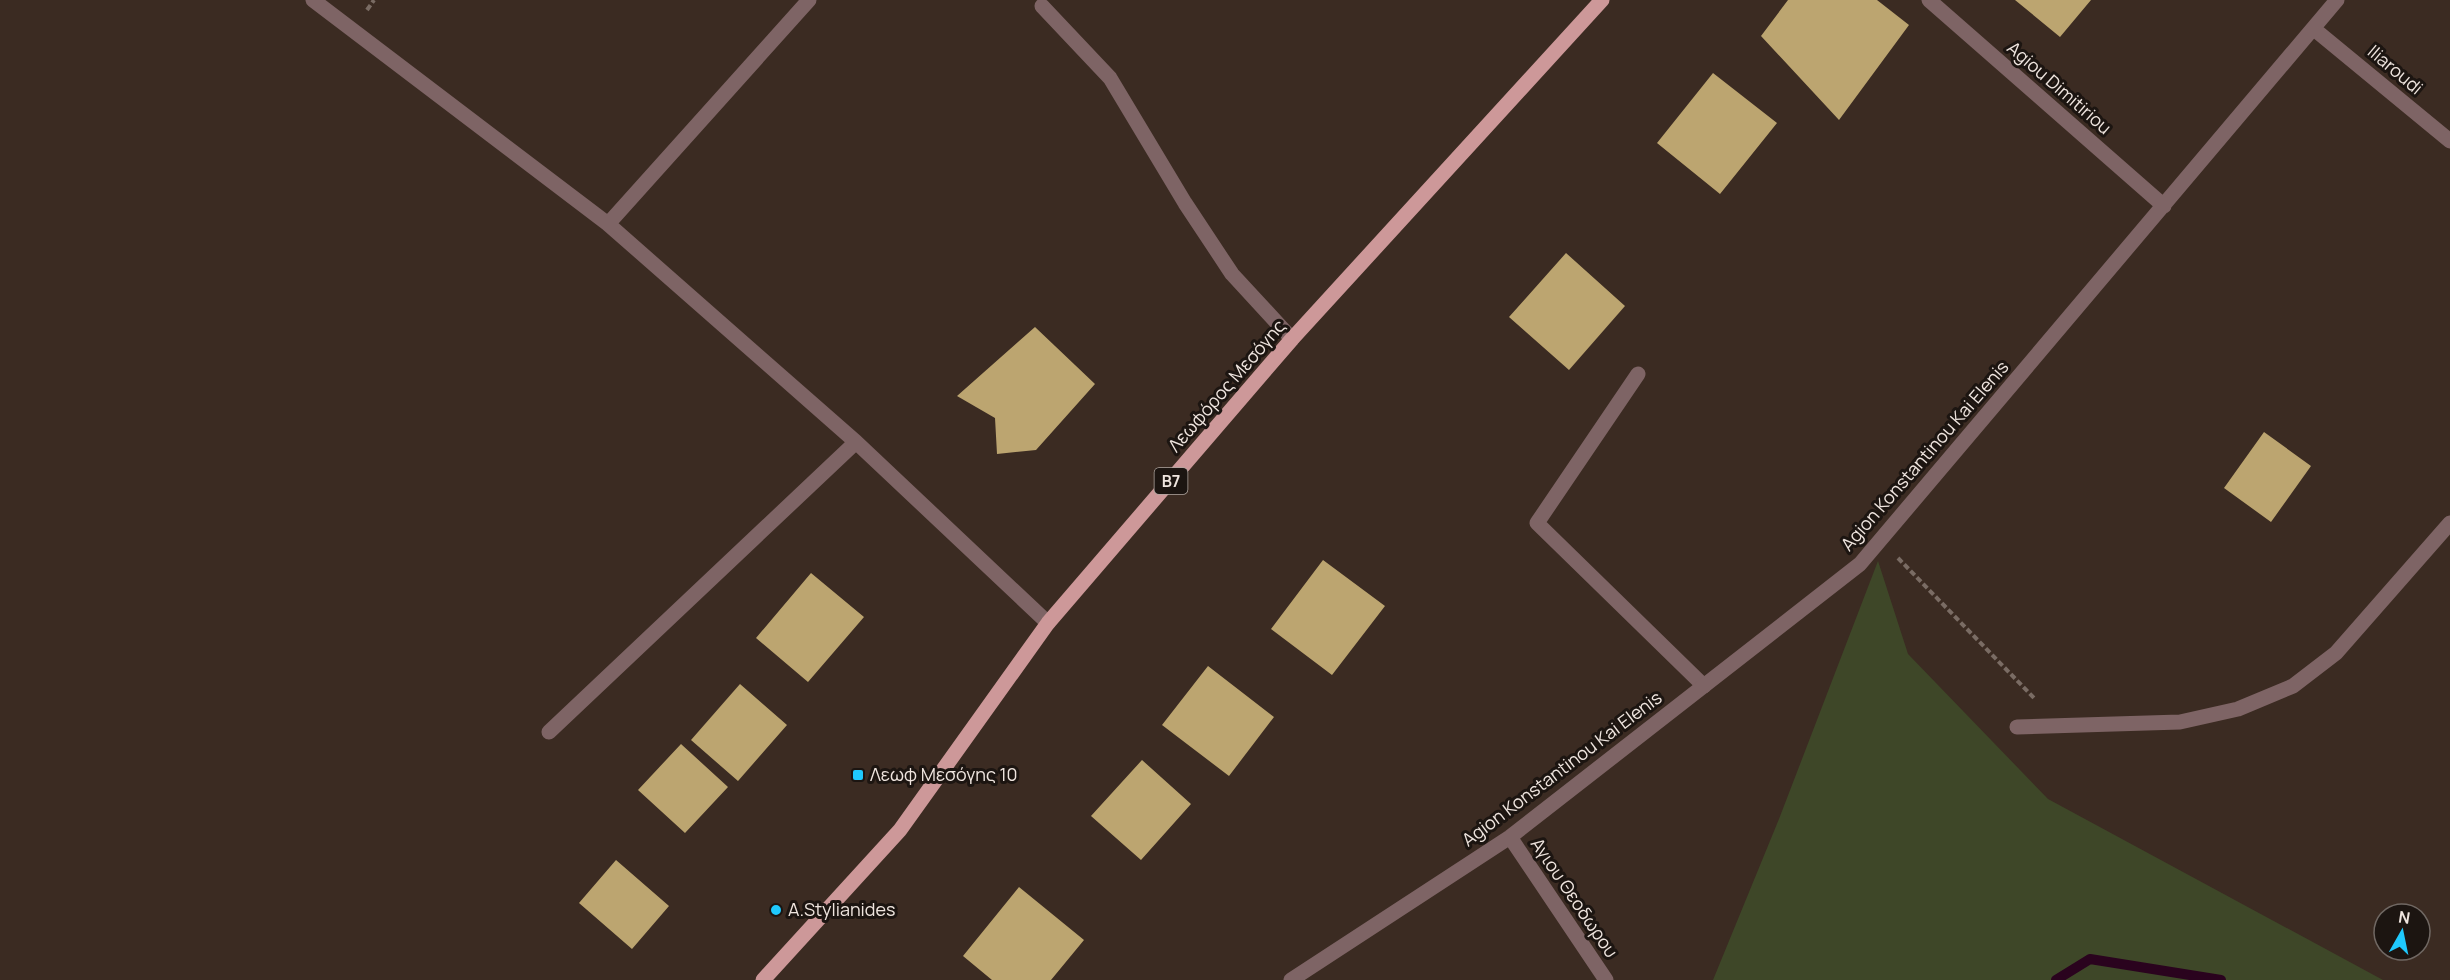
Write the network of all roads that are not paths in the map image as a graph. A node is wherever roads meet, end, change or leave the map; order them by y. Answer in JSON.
{"nodes":[{"id":1,"x":313,"y":0,"type":"edge"},
{"id":2,"x":809,"y":0,"type":"edge"},
{"id":3,"x":1602,"y":0,"type":"edge"},
{"id":4,"x":1929,"y":0,"type":"edge"},
{"id":5,"x":2337,"y":0,"type":"edge"},
{"id":6,"x":1042,"y":6,"type":"dead end"},
{"id":7,"x":2314,"y":29,"type":"junction"},
{"id":8,"x":2450,"y":141,"type":"edge"},
{"id":9,"x":2164,"y":206,"type":"junction"},
{"id":10,"x":608,"y":224,"type":"junction"},
{"id":11,"x":1292,"y":339,"type":"junction"},
{"id":12,"x":1638,"y":374,"type":"dead end"},
{"id":13,"x":856,"y":442,"type":"junction"},
{"id":14,"x":2450,"y":523,"type":"edge"},
{"id":15,"x":1048,"y":623,"type":"junction"},
{"id":16,"x":1704,"y":686,"type":"junction"},
{"id":17,"x":2017,"y":727,"type":"dead end"},
{"id":18,"x":549,"y":732,"type":"dead end"},
{"id":19,"x":1510,"y":837,"type":"junction"},
{"id":20,"x":763,"y":980,"type":"edge"},
{"id":21,"x":1291,"y":980,"type":"edge"},
{"id":22,"x":1606,"y":980,"type":"edge"}],
"edges":[{"from":1,"to":10,"type":"street"},
{"from":2,"to":10,"type":"street"},
{"from":3,"to":11,"type":"main road","name":"Λεωφόρος Μεσόγης","number":"B7"},
{"from":4,"to":9,"type":"street","name":"Agiou Dimitiriou"},
{"from":5,"to":7,"type":"street","name":"Agion Konstantinou Kai Elenis"},
{"from":6,"to":11,"type":"street"},
{"from":7,"to":8,"type":"street","name":"Iliaroudi"},
{"from":7,"to":9,"type":"street","name":"Agion Konstantinou Kai Elenis"},
{"from":9,"to":16,"type":"street","name":"Agion Konstantinou Kai Elenis"},
{"from":10,"to":13,"type":"street"},
{"from":11,"to":15,"type":"main road","name":"Λεωφόρος Μεσόγης","number":"B7"},
{"from":12,"to":16,"type":"street"},
{"from":13,"to":15,"type":"street"},
{"from":13,"to":18,"type":"street"},
{"from":14,"to":17,"type":"street"},
{"from":15,"to":20,"type":"main road","name":"Λεωφόρος Μεσόγης","number":"B7"},
{"from":16,"to":19,"type":"street","name":"Agion Konstantinou Kai Elenis"},
{"from":19,"to":21,"type":"street","name":"Agion Konstantinou Kai Elenis"},
{"from":19,"to":22,"type":"street","name":"Αγιου Θεοδωρου"}]}
